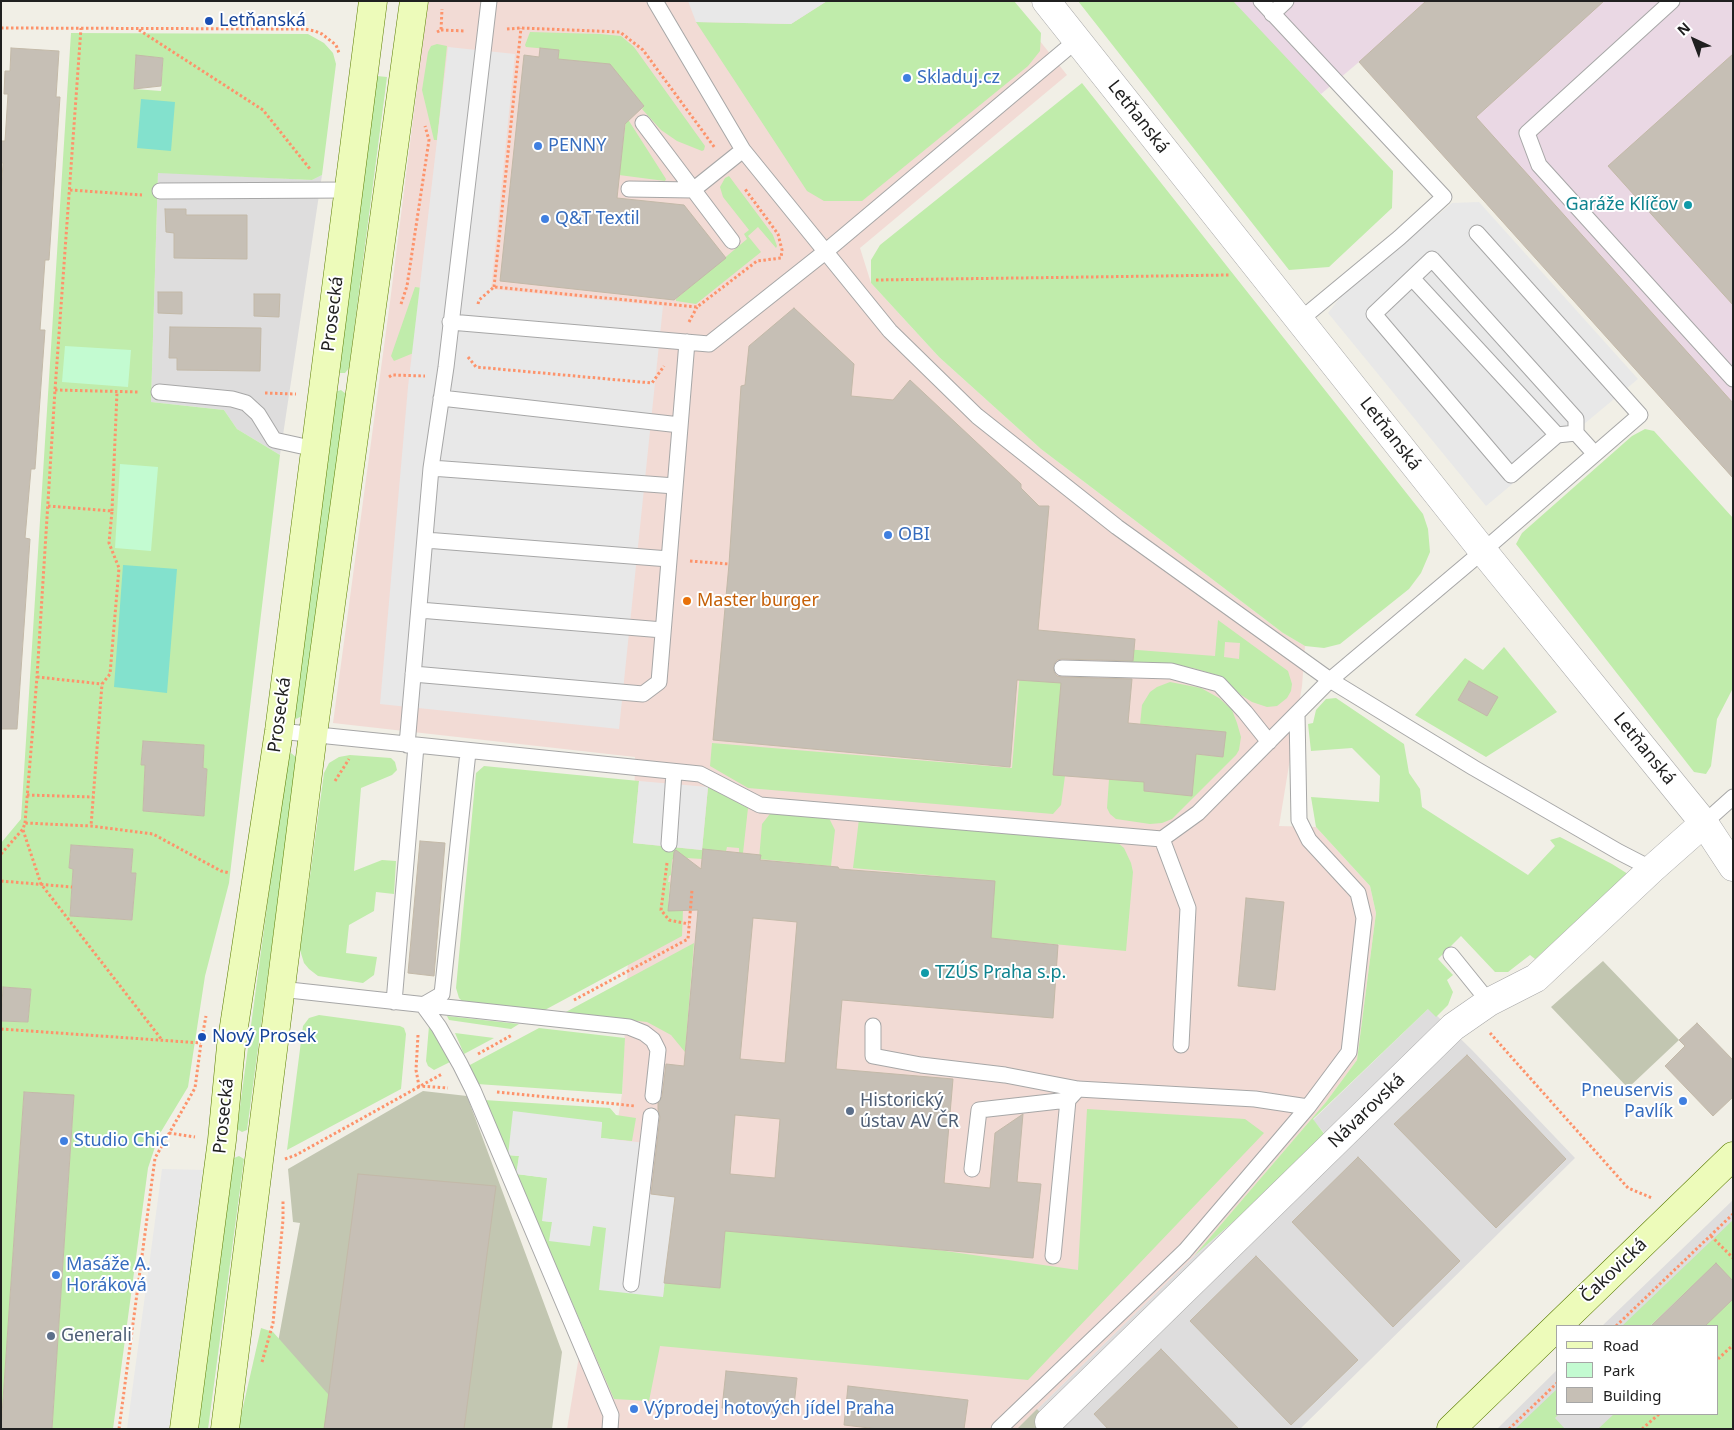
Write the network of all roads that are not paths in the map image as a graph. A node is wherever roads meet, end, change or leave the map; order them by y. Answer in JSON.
{"nodes":[{"id":1,"x":373,"y":1,"type":"edge"},
{"id":2,"x":414,"y":1,"type":"edge"},
{"id":3,"x":489,"y":1,"type":"edge"},
{"id":4,"x":655,"y":1,"type":"edge"},
{"id":5,"x":1046,"y":1,"type":"edge"},
{"id":6,"x":1260,"y":1,"type":"edge"},
{"id":7,"x":1286,"y":1,"type":"edge"},
{"id":8,"x":1672,"y":1,"type":"edge"},
{"id":9,"x":1272,"y":14,"type":"junction"},
{"id":10,"x":1077,"y":40,"type":"junction"},
{"id":11,"x":642,"y":123,"type":"dead end"},
{"id":12,"x":743,"y":150,"type":"junction"},
{"id":13,"x":629,"y":188,"type":"dead end"},
{"id":14,"x":338,"y":189,"type":"junction"},
{"id":15,"x":693,"y":190,"type":"junction"},
{"id":16,"x":160,"y":191,"type":"road end"},
{"id":17,"x":1477,"y":233,"type":"dead end"},
{"id":18,"x":732,"y":241,"type":"dead end"},
{"id":19,"x":826,"y":252,"type":"junction"},
{"id":20,"x":1412,"y":278,"type":"junction"},
{"id":21,"x":1300,"y":320,"type":"junction"},
{"id":22,"x":450,"y":322,"type":"junction"},
{"id":23,"x":683,"y":341,"type":"junction"},
{"id":24,"x":1733,"y":379,"type":"edge"},
{"id":25,"x":159,"y":392,"type":"dead end"},
{"id":26,"x":441,"y":398,"type":"junction"},
{"id":27,"x":680,"y":425,"type":"junction"},
{"id":28,"x":1576,"y":433,"type":"junction"},
{"id":29,"x":1557,"y":435,"type":"junction"},
{"id":30,"x":315,"y":450,"type":"junction"},
{"id":31,"x":1595,"y":454,"type":"junction"},
{"id":32,"x":431,"y":468,"type":"junction"},
{"id":33,"x":675,"y":486,"type":"junction"},
{"id":34,"x":425,"y":540,"type":"junction"},
{"id":35,"x":1483,"y":552,"type":"junction"},
{"id":36,"x":669,"y":559,"type":"junction"},
{"id":37,"x":419,"y":610,"type":"junction"},
{"id":38,"x":663,"y":630,"type":"junction"},
{"id":39,"x":1062,"y":668,"type":"dead end"},
{"id":40,"x":413,"y":674,"type":"junction"},
{"id":41,"x":1330,"y":680,"type":"junction"},
{"id":42,"x":1297,"y":714,"type":"junction"},
{"id":43,"x":279,"y":731,"type":"junction"},
{"id":44,"x":313,"y":734,"type":"junction"},
{"id":45,"x":1269,"y":742,"type":"junction"},
{"id":46,"x":412,"y":746,"type":"junction"},
{"id":47,"x":468,"y":752,"type":"junction"},
{"id":48,"x":674,"y":772,"type":"junction"},
{"id":49,"x":1733,"y":796,"type":"edge"},
{"id":50,"x":1704,"y":823,"type":"junction"},
{"id":51,"x":1162,"y":839,"type":"junction"},
{"id":52,"x":669,"y":844,"type":"road end"},
{"id":53,"x":1733,"y":868,"type":"edge"},
{"id":54,"x":1652,"y":869,"type":"junction"},
{"id":55,"x":1451,"y":955,"type":"dead end"},
{"id":56,"x":280,"y":989,"type":"junction"},
{"id":57,"x":394,"y":1002,"type":"junction"},
{"id":58,"x":423,"y":1005,"type":"junction"},
{"id":59,"x":1488,"y":1016,"type":"junction"},
{"id":60,"x":873,"y":1026,"type":"dead end"},
{"id":61,"x":1181,"y":1045,"type":"dead end"},
{"id":62,"x":1073,"y":1095,"type":"junction"},
{"id":63,"x":653,"y":1096,"type":"dead end"},
{"id":64,"x":1308,"y":1107,"type":"junction"},
{"id":65,"x":651,"y":1116,"type":"dead end"},
{"id":66,"x":1733,"y":1156,"type":"edge"},
{"id":67,"x":972,"y":1168,"type":"dead end"},
{"id":68,"x":1053,"y":1256,"type":"dead end"},
{"id":69,"x":631,"y":1284,"type":"dead end"},
{"id":70,"x":1558,"y":1325,"type":"edge"},
{"id":71,"x":1556,"y":1327,"type":"edge"},
{"id":72,"x":1049,"y":1422,"type":"dead end"},
{"id":73,"x":184,"y":1429,"type":"edge"},
{"id":74,"x":225,"y":1429,"type":"edge"},
{"id":75,"x":610,"y":1429,"type":"edge"},
{"id":76,"x":999,"y":1429,"type":"edge"},
{"id":77,"x":1451,"y":1429,"type":"edge"}],
"edges":[{"from":1,"to":14,"type":"main road","name":"Prosecká"},
{"from":2,"to":44,"type":"main road","name":"Prosecká"},
{"from":3,"to":22,"type":"lane"},
{"from":4,"to":12,"type":"lane"},
{"from":5,"to":10,"type":"street","name":"Letňanská"},
{"from":6,"to":9,"type":"lane"},
{"from":7,"to":9,"type":"lane"},
{"from":8,"to":24,"type":"lane"},
{"from":9,"to":21,"type":"lane"},
{"from":10,"to":19,"type":"lane"},
{"from":10,"to":21,"type":"street","name":"Letňanská"},
{"from":11,"to":15,"type":"lane"},
{"from":12,"to":15,"type":"lane"},
{"from":12,"to":19,"type":"lane"},
{"from":13,"to":15,"type":"lane"},
{"from":14,"to":16,"type":"lane"},
{"from":14,"to":30,"type":"main road","name":"Prosecká"},
{"from":15,"to":18,"type":"lane"},
{"from":17,"to":31,"type":"lane"},
{"from":19,"to":23,"type":"lane"},
{"from":19,"to":41,"type":"lane"},
{"from":20,"to":28,"type":"lane"},
{"from":20,"to":29,"type":"lane"},
{"from":20,"to":29,"type":"lane"},
{"from":21,"to":35,"type":"street","name":"Letňanská"},
{"from":22,"to":23,"type":"lane"},
{"from":22,"to":26,"type":"lane"},
{"from":23,"to":27,"type":"lane"},
{"from":25,"to":30,"type":"lane"},
{"from":26,"to":27,"type":"lane"},
{"from":26,"to":32,"type":"lane"},
{"from":27,"to":33,"type":"lane"},
{"from":28,"to":29,"type":"lane"},
{"from":28,"to":31,"type":"lane"},
{"from":30,"to":43,"type":"main road","name":"Prosecká"},
{"from":31,"to":35,"type":"lane"},
{"from":32,"to":33,"type":"lane"},
{"from":32,"to":34,"type":"lane"},
{"from":33,"to":36,"type":"lane"},
{"from":34,"to":36,"type":"lane"},
{"from":34,"to":37,"type":"lane"},
{"from":35,"to":41,"type":"lane"},
{"from":35,"to":50,"type":"street","name":"Letňanská"},
{"from":36,"to":38,"type":"lane"},
{"from":37,"to":38,"type":"lane"},
{"from":37,"to":40,"type":"lane"},
{"from":38,"to":40,"type":"lane"},
{"from":39,"to":45,"type":"lane"},
{"from":40,"to":46,"type":"lane"},
{"from":41,"to":42,"type":"lane"},
{"from":41,"to":54,"type":"lane"},
{"from":42,"to":45,"type":"lane"},
{"from":42,"to":64,"type":"lane"},
{"from":43,"to":44,"type":"lane"},
{"from":43,"to":73,"type":"main road","name":"Prosecká"},
{"from":44,"to":46,"type":"lane"},
{"from":44,"to":56,"type":"main road","name":"Prosecká"},
{"from":45,"to":51,"type":"lane"},
{"from":46,"to":47,"type":"lane"},
{"from":46,"to":57,"type":"lane"},
{"from":47,"to":48,"type":"lane"},
{"from":47,"to":58,"type":"lane"},
{"from":48,"to":51,"type":"lane"},
{"from":48,"to":52,"type":"lane"},
{"from":49,"to":50,"type":"lane"},
{"from":50,"to":53,"type":"street","name":"Letňanská"},
{"from":50,"to":54,"type":"street","name":"Návarovská"},
{"from":51,"to":61,"type":"lane"},
{"from":54,"to":59,"type":"street","name":"Návarovská"},
{"from":55,"to":59,"type":"lane"},
{"from":56,"to":57,"type":"lane"},
{"from":56,"to":74,"type":"main road","name":"Prosecká"},
{"from":57,"to":58,"type":"lane"},
{"from":58,"to":63,"type":"lane"},
{"from":58,"to":75,"type":"lane"},
{"from":59,"to":72,"type":"street","name":"Návarovská"},
{"from":60,"to":62,"type":"lane"},
{"from":62,"to":64,"type":"lane"},
{"from":62,"to":67,"type":"lane"},
{"from":62,"to":68,"type":"lane"},
{"from":64,"to":76,"type":"lane"},
{"from":65,"to":69,"type":"lane"},
{"from":66,"to":70,"type":"main road","name":"Čakovická"},
{"from":71,"to":77,"type":"main road","name":"Čakovická"}]}
